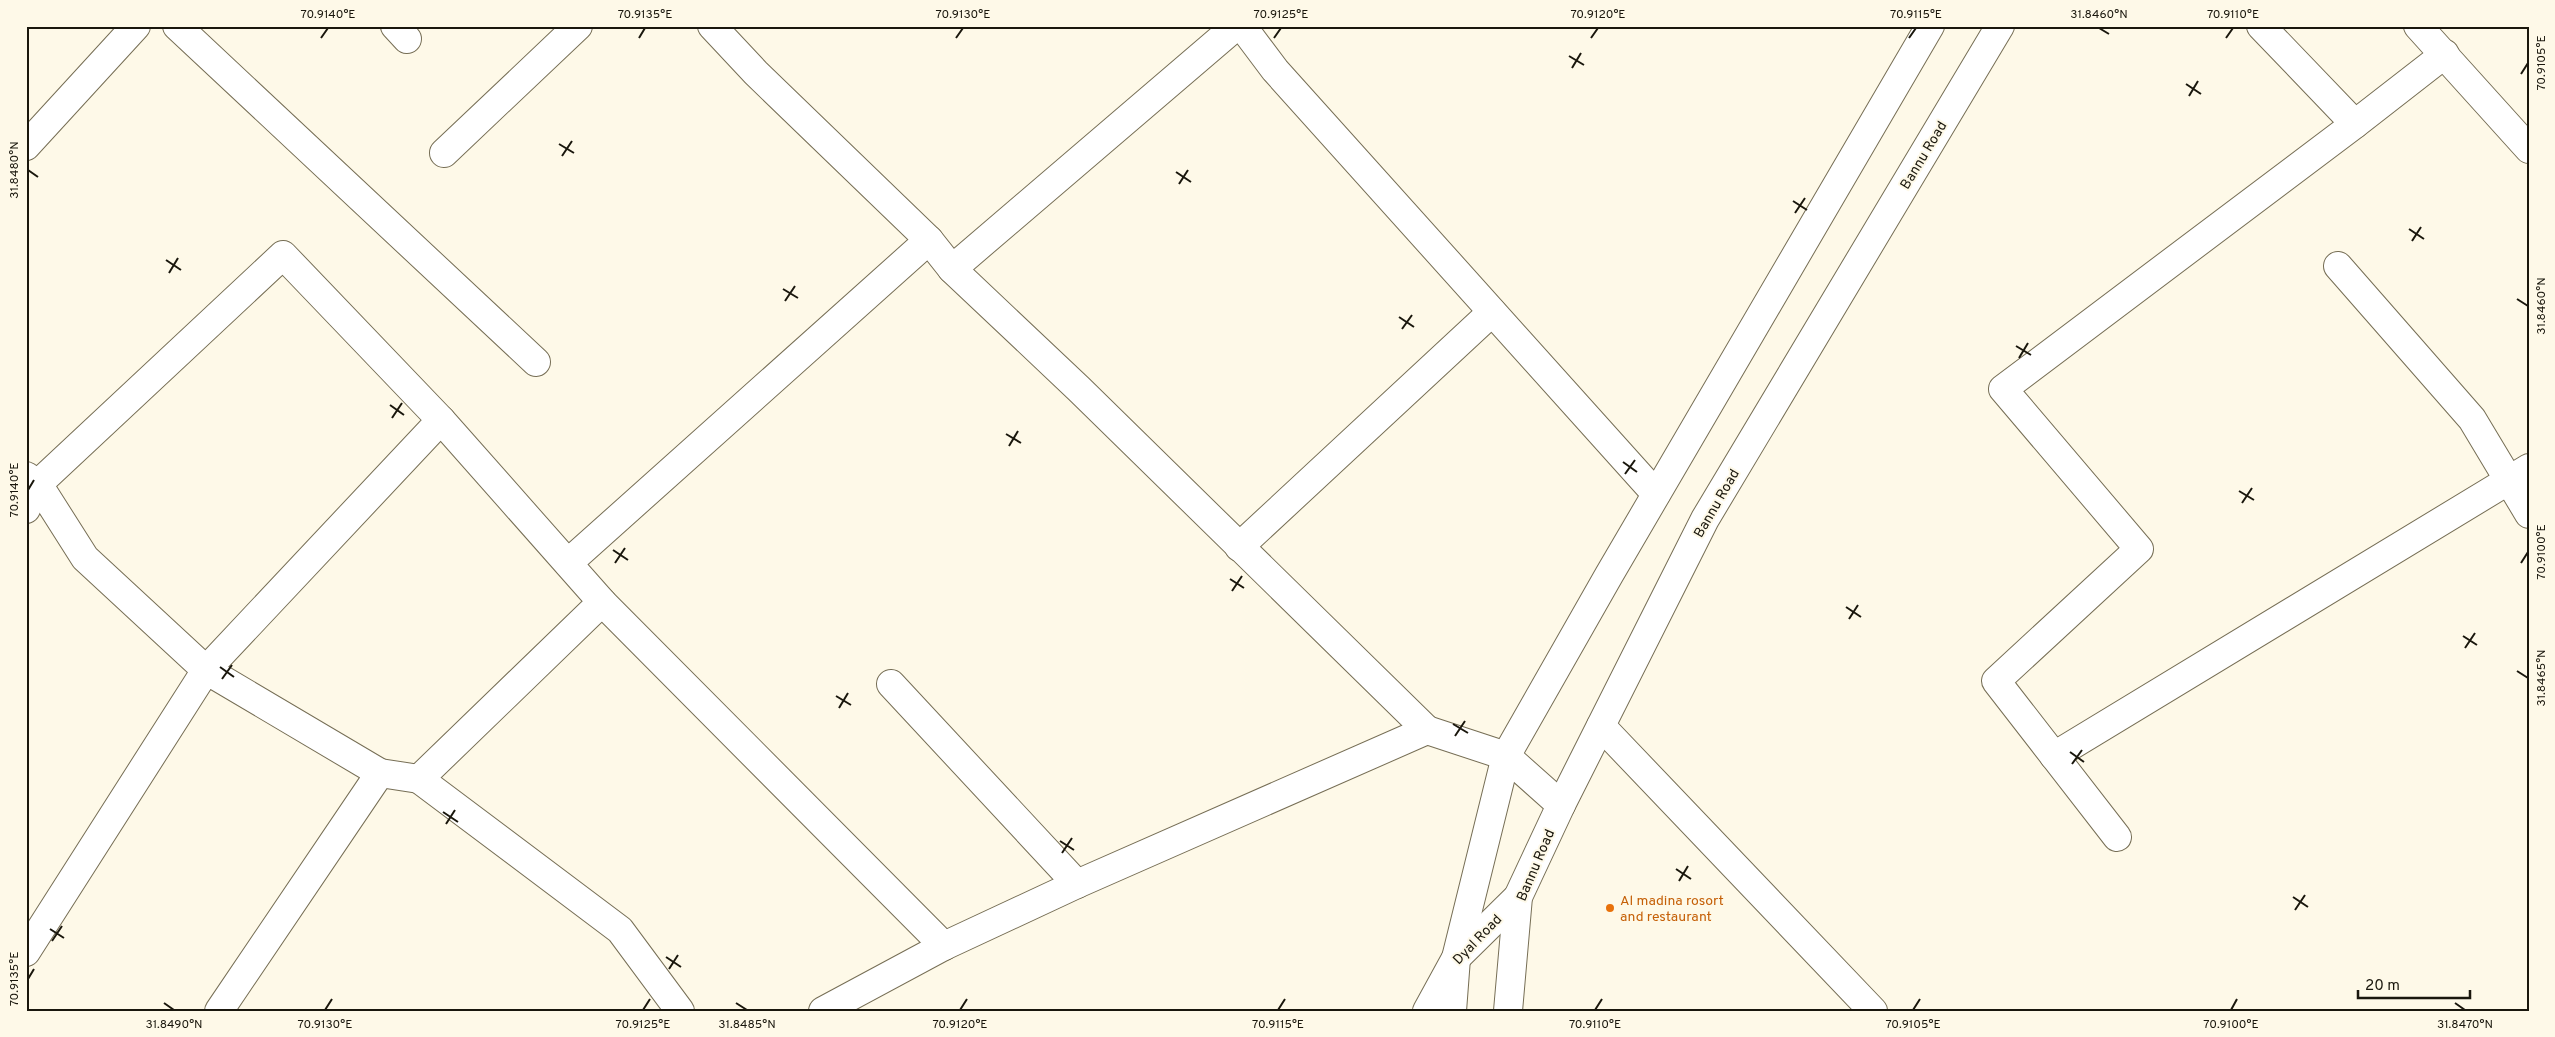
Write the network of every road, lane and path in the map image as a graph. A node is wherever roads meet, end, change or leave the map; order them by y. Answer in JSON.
{"nodes":[{"id":1,"x":136,"y":26,"type":"edge"},
{"id":2,"x":177,"y":26,"type":"edge"},
{"id":3,"x":578,"y":26,"type":"edge"},
{"id":4,"x":712,"y":26,"type":"edge"},
{"id":5,"x":1236,"y":26,"type":"edge"},
{"id":6,"x":1242,"y":26,"type":"edge"},
{"id":7,"x":1930,"y":26,"type":"edge"},
{"id":8,"x":2000,"y":26,"type":"edge"},
{"id":9,"x":2261,"y":26,"type":"edge"},
{"id":10,"x":2418,"y":26,"type":"edge"},
{"id":11,"x":2445,"y":54,"type":"junction"},
{"id":12,"x":2355,"y":124,"type":"junction"},
{"id":13,"x":26,"y":146,"type":"edge"},
{"id":14,"x":2529,"y":149,"type":"edge"},
{"id":15,"x":444,"y":153,"type":"dead end"},
{"id":16,"x":929,"y":240,"type":"junction"},
{"id":17,"x":2338,"y":266,"type":"dead end"},
{"id":18,"x":952,"y":269,"type":"junction"},
{"id":19,"x":1492,"y":312,"type":"junction"},
{"id":20,"x":536,"y":362,"type":"dead end"},
{"id":21,"x":441,"y":420,"type":"junction"},
{"id":22,"x":2518,"y":475,"type":"edge"},
{"id":23,"x":32,"y":480,"type":"edge"},
{"id":24,"x":1656,"y":494,"type":"junction"},
{"id":25,"x":26,"y":509,"type":"edge"},
{"id":26,"x":2529,"y":514,"type":"edge"},
{"id":27,"x":1239,"y":547,"type":"junction"},
{"id":28,"x":568,"y":563,"type":"junction"},
{"id":29,"x":602,"y":602,"type":"junction"},
{"id":30,"x":206,"y":670,"type":"junction"},
{"id":31,"x":891,"y":684,"type":"dead end"},
{"id":32,"x":1601,"y":726,"type":"junction"},
{"id":33,"x":1427,"y":730,"type":"junction"},
{"id":34,"x":1506,"y":756,"type":"junction"},
{"id":35,"x":2054,"y":756,"type":"junction"},
{"id":36,"x":380,"y":773,"type":"junction"},
{"id":37,"x":419,"y":779,"type":"junction"},
{"id":38,"x":1561,"y":805,"type":"junction"},
{"id":39,"x":2117,"y":837,"type":"dead end"},
{"id":40,"x":1077,"y":884,"type":"junction"},
{"id":41,"x":1518,"y":897,"type":"junction"},
{"id":42,"x":944,"y":946,"type":"junction"},
{"id":43,"x":26,"y":952,"type":"edge"},
{"id":44,"x":1456,"y":958,"type":"junction"},
{"id":45,"x":219,"y":1011,"type":"edge"},
{"id":46,"x":680,"y":1011,"type":"edge"},
{"id":47,"x":823,"y":1011,"type":"edge"},
{"id":48,"x":1427,"y":1011,"type":"edge"},
{"id":49,"x":1452,"y":1011,"type":"edge"},
{"id":50,"x":1508,"y":1011,"type":"edge"},
{"id":51,"x":1873,"y":1011,"type":"edge"}],
"edges":[{"from":1,"to":13,"type":"main road"},
{"from":2,"to":20,"type":"main road"},
{"from":3,"to":15,"type":"main road"},
{"from":4,"to":16,"type":"main road"},
{"from":5,"to":18,"type":"main road"},
{"from":6,"to":19,"type":"main road"},
{"from":7,"to":24,"type":"main road"},
{"from":8,"to":32,"type":"main road","name":"Bannu Road"},
{"from":9,"to":12,"type":"main road"},
{"from":10,"to":11,"type":"main road"},
{"from":11,"to":12,"type":"main road"},
{"from":11,"to":14,"type":"main road"},
{"from":12,"to":35,"type":"main road"},
{"from":16,"to":18,"type":"main road"},
{"from":16,"to":28,"type":"main road"},
{"from":17,"to":22,"type":"main road"},
{"from":18,"to":27,"type":"main road"},
{"from":19,"to":24,"type":"main road"},
{"from":19,"to":27,"type":"main road"},
{"from":21,"to":23,"type":"main road"},
{"from":21,"to":28,"type":"main road"},
{"from":21,"to":30,"type":"main road"},
{"from":22,"to":26,"type":"main road"},
{"from":22,"to":35,"type":"main road"},
{"from":23,"to":25,"type":"main road"},
{"from":23,"to":30,"type":"main road"},
{"from":24,"to":34,"type":"main road"},
{"from":27,"to":33,"type":"main road"},
{"from":28,"to":29,"type":"main road"},
{"from":29,"to":37,"type":"main road"},
{"from":29,"to":42,"type":"main road"},
{"from":30,"to":36,"type":"main road"},
{"from":30,"to":43,"type":"main road"},
{"from":31,"to":40,"type":"main road"},
{"from":32,"to":38,"type":"main road","name":"Bannu Road"},
{"from":32,"to":51,"type":"main road"},
{"from":33,"to":34,"type":"main road"},
{"from":33,"to":40,"type":"main road"},
{"from":34,"to":38,"type":"main road"},
{"from":34,"to":44,"type":"main road"},
{"from":35,"to":39,"type":"main road"},
{"from":36,"to":37,"type":"main road"},
{"from":36,"to":45,"type":"main road"},
{"from":37,"to":46,"type":"main road"},
{"from":38,"to":41,"type":"main road","name":"Bannu Road"},
{"from":40,"to":42,"type":"main road"},
{"from":41,"to":44,"type":"main road","name":"Dyal Road"},
{"from":41,"to":50,"type":"main road","name":"Bannu Road"},
{"from":42,"to":47,"type":"main road"},
{"from":44,"to":48,"type":"main road","name":"Dyal Road"},
{"from":44,"to":49,"type":"main road"}]}
